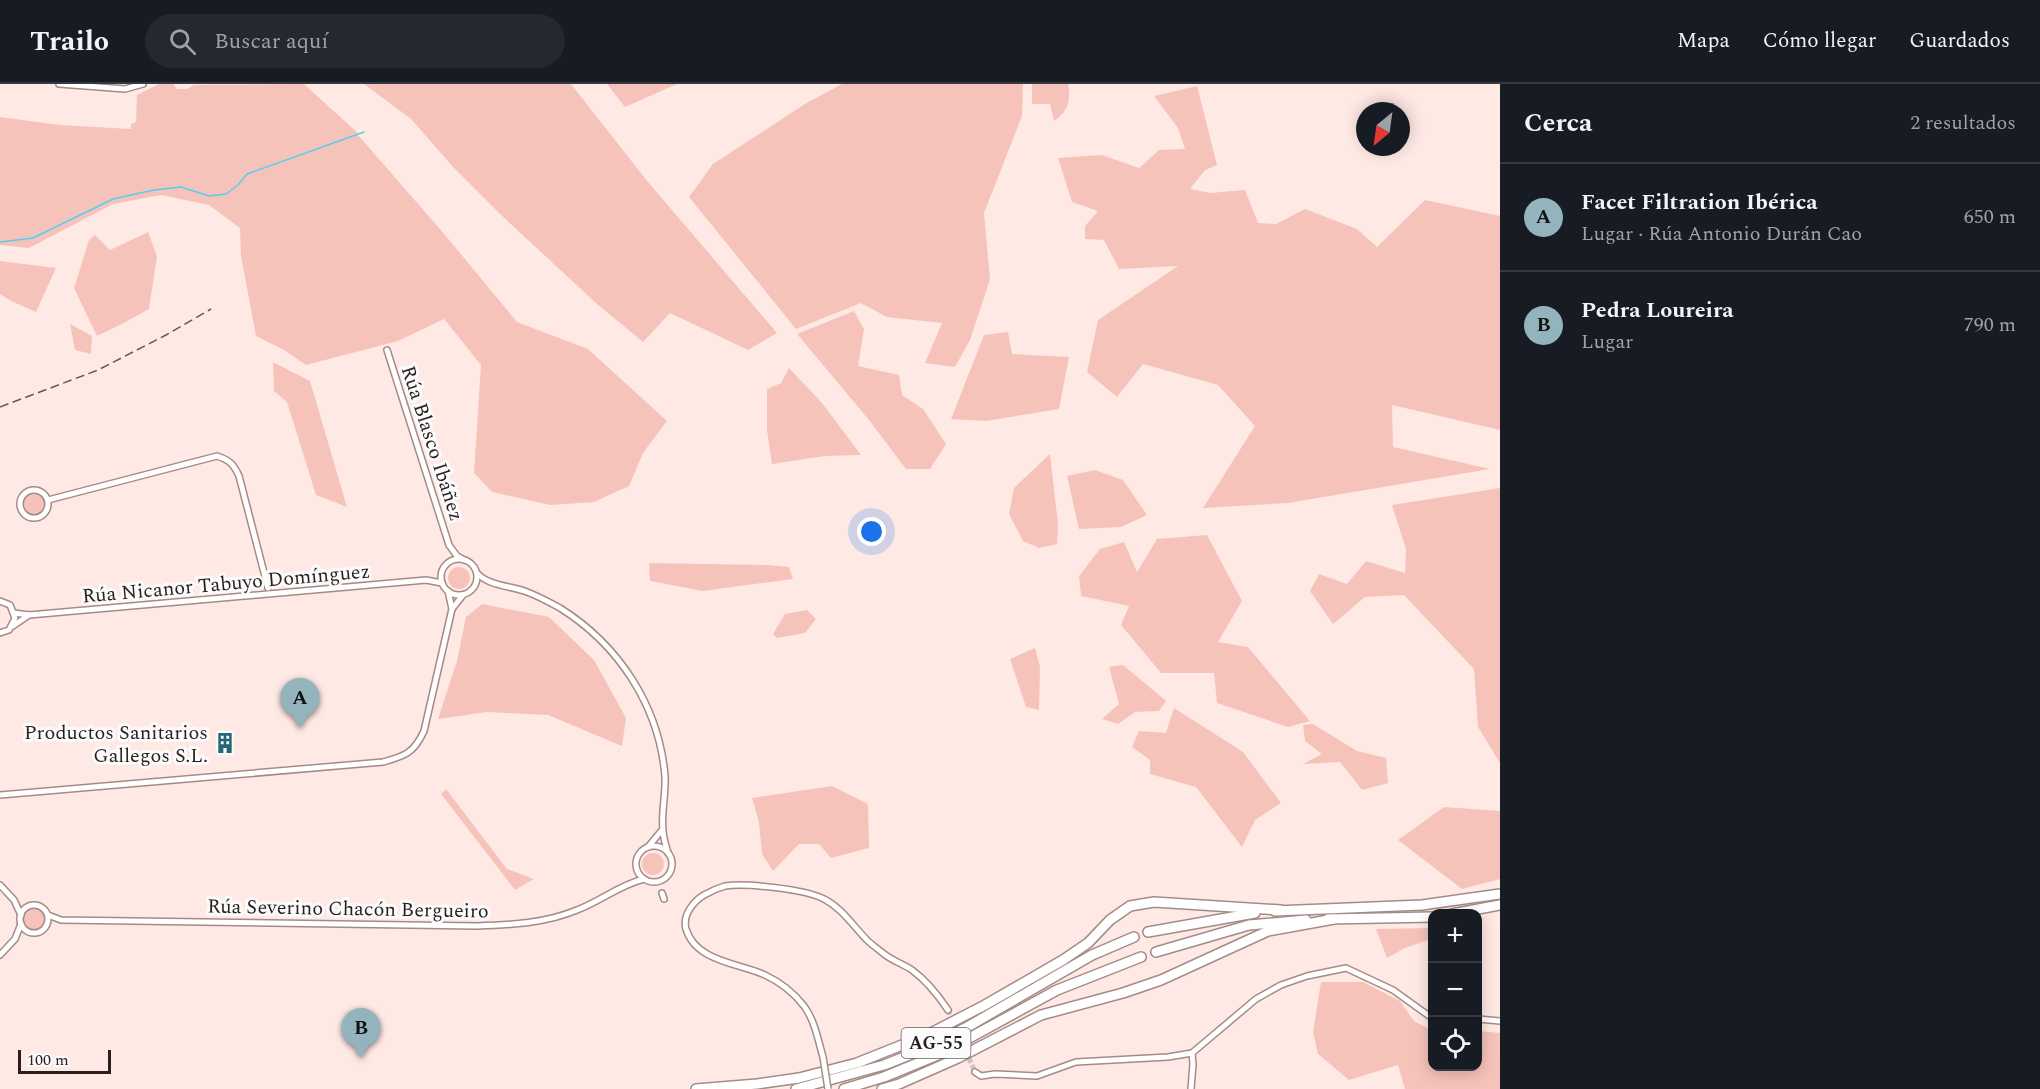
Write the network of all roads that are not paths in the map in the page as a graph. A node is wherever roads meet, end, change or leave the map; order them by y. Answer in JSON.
{"nodes":[{"id":1,"x":59,"y":84,"type":"edge"},
{"id":2,"x":143,"y":84,"type":"edge"},
{"id":3,"x":387,"y":350,"type":"dead end"},
{"id":4,"x":48,"y":500,"type":"junction"},
{"id":5,"x":449,"y":545,"type":"junction"},
{"id":6,"x":464,"y":560,"type":"junction"},
{"id":7,"x":444,"y":567,"type":"junction"},
{"id":8,"x":442,"y":573,"type":"junction"},
{"id":9,"x":477,"y":573,"type":"junction"},
{"id":10,"x":426,"y":580,"type":"junction"},
{"id":11,"x":490,"y":582,"type":"junction"},
{"id":12,"x":442,"y":583,"type":"junction"},
{"id":13,"x":474,"y":587,"type":"junction"},
{"id":14,"x":268,"y":588,"type":"dead end"},
{"id":15,"x":448,"y":591,"type":"junction"},
{"id":16,"x":463,"y":594,"type":"junction"},
{"id":17,"x":0,"y":601,"type":"edge"},
{"id":18,"x":452,"y":609,"type":"junction"},
{"id":19,"x":14,"y":613,"type":"junction"},
{"id":20,"x":29,"y":615,"type":"junction"},
{"id":21,"x":12,"y":626,"type":"junction"},
{"id":22,"x":0,"y":633,"type":"edge"},
{"id":23,"x":0,"y":795,"type":"edge"},
{"id":24,"x":662,"y":830,"type":"junction"},
{"id":25,"x":648,"y":847,"type":"junction"},
{"id":26,"x":668,"y":853,"type":"junction"},
{"id":27,"x":638,"y":871,"type":"junction"},
{"id":28,"x":644,"y":879,"type":"junction"},
{"id":29,"x":627,"y":884,"type":"junction"},
{"id":30,"x":0,"y":885,"type":"edge"},
{"id":31,"x":1500,"y":894,"type":"edge"},
{"id":32,"x":15,"y":900,"type":"junction"},
{"id":33,"x":1500,"y":905,"type":"edge"},
{"id":34,"x":29,"y":906,"type":"junction"},
{"id":35,"x":1479,"y":909,"type":"edge"},
{"id":36,"x":1281,"y":910,"type":"junction"},
{"id":37,"x":21,"y":915,"type":"junction"},
{"id":38,"x":48,"y":915,"type":"junction"},
{"id":39,"x":1428,"y":916,"type":"edge"},
{"id":40,"x":1334,"y":919,"type":"junction"},
{"id":41,"x":61,"y":920,"type":"junction"},
{"id":42,"x":21,"y":924,"type":"junction"},
{"id":43,"x":46,"y":926,"type":"junction"},
{"id":44,"x":28,"y":932,"type":"junction"},
{"id":45,"x":1148,"y":932,"type":"dead end"},
{"id":46,"x":1134,"y":937,"type":"dead end"},
{"id":47,"x":15,"y":939,"type":"junction"},
{"id":48,"x":1156,"y":952,"type":"dead end"},
{"id":49,"x":0,"y":955,"type":"edge"},
{"id":50,"x":1141,"y":957,"type":"dead end"},
{"id":51,"x":948,"y":1010,"type":"tunnel mouth"},
{"id":52,"x":1431,"y":1017,"type":"edge"},
{"id":53,"x":1482,"y":1019,"type":"edge"},
{"id":54,"x":1500,"y":1021,"type":"edge"},
{"id":55,"x":1192,"y":1053,"type":"junction"},
{"id":56,"x":975,"y":1072,"type":"dead end"},
{"id":57,"x":696,"y":1089,"type":"edge"},
{"id":58,"x":796,"y":1089,"type":"edge"},
{"id":59,"x":828,"y":1089,"type":"edge"},
{"id":60,"x":844,"y":1089,"type":"edge"},
{"id":61,"x":882,"y":1089,"type":"edge"},
{"id":62,"x":1191,"y":1089,"type":"edge"}],
"edges":[{"from":1,"to":2,"type":"street"},
{"from":3,"to":5,"type":"street","name":"Rúa Blasco Ibáñez"},
{"from":4,"to":4,"type":"street"},
{"from":4,"to":14,"type":"street"},
{"from":5,"to":6,"type":"street","name":"Rúa Blasco Ibáñez"},
{"from":5,"to":7,"type":"street","name":"Rúa Blasco Ibáñez"},
{"from":6,"to":7,"type":"street"},
{"from":6,"to":9,"type":"street"},
{"from":7,"to":8,"type":"street"},
{"from":8,"to":10,"type":"street","name":"Rúa Nicanor Tabuyo Domínguez"},
{"from":8,"to":12,"type":"street"},
{"from":9,"to":11,"type":"street"},
{"from":9,"to":13,"type":"street"},
{"from":10,"to":12,"type":"street","name":"Rúa Nicanor Tabuyo Domínguez"},
{"from":10,"to":20,"type":"street","name":"Rúa Nicanor Tabuyo Domínguez"},
{"from":11,"to":13,"type":"street"},
{"from":11,"to":24,"type":"street"},
{"from":12,"to":15,"type":"street"},
{"from":13,"to":16,"type":"street"},
{"from":15,"to":16,"type":"street"},
{"from":15,"to":18,"type":"street"},
{"from":16,"to":18,"type":"street"},
{"from":17,"to":19,"type":"street"},
{"from":18,"to":23,"type":"street"},
{"from":19,"to":20,"type":"street","name":"Rúa Nicanor Tabuyo Domínguez"},
{"from":19,"to":21,"type":"street"},
{"from":20,"to":21,"type":"street","name":"Rúa Nicanor Tabuyo Domínguez"},
{"from":21,"to":22,"type":"street","name":"Rúa Nicanor Tabuyo Domínguez"},
{"from":24,"to":25,"type":"street"},
{"from":24,"to":26,"type":"street"},
{"from":25,"to":26,"type":"street"},
{"from":25,"to":27,"type":"street"},
{"from":26,"to":28,"type":"street"},
{"from":27,"to":28,"type":"street"},
{"from":27,"to":29,"type":"street","name":"Rúa Severino Chacón Bergueiro"},
{"from":28,"to":29,"type":"street","name":"Rúa Severino Chacón Bergueiro"},
{"from":29,"to":41,"type":"street","name":"Rúa Severino Chacón Bergueiro"},
{"from":30,"to":32,"type":"street"},
{"from":31,"to":36,"type":"highway"},
{"from":32,"to":34,"type":"street"},
{"from":32,"to":37,"type":"street"},
{"from":33,"to":35,"type":"highway"},
{"from":34,"to":37,"type":"street"},
{"from":34,"to":38,"type":"street"},
{"from":36,"to":45,"type":"highway"},
{"from":36,"to":57,"type":"highway"},
{"from":37,"to":42,"type":"street"},
{"from":38,"to":41,"type":"street","name":"Rúa Severino Chacón Bergueiro"},
{"from":38,"to":43,"type":"street"},
{"from":39,"to":40,"type":"highway"},
{"from":40,"to":48,"type":"highway"},
{"from":40,"to":61,"type":"highway"},
{"from":41,"to":43,"type":"street","name":"Rúa Severino Chacón Bergueiro"},
{"from":42,"to":44,"type":"street"},
{"from":42,"to":47,"type":"street"},
{"from":43,"to":44,"type":"street"},
{"from":44,"to":47,"type":"street"},
{"from":46,"to":58,"type":"highway","number":"AG-55"},
{"from":47,"to":49,"type":"street"},
{"from":50,"to":60,"type":"highway","number":"AG-55"},
{"from":51,"to":59,"type":"street","bridge":true},
{"from":52,"to":55,"type":"street"},
{"from":53,"to":54,"type":"street"},
{"from":55,"to":56,"type":"street"},
{"from":55,"to":62,"type":"street"}]}
